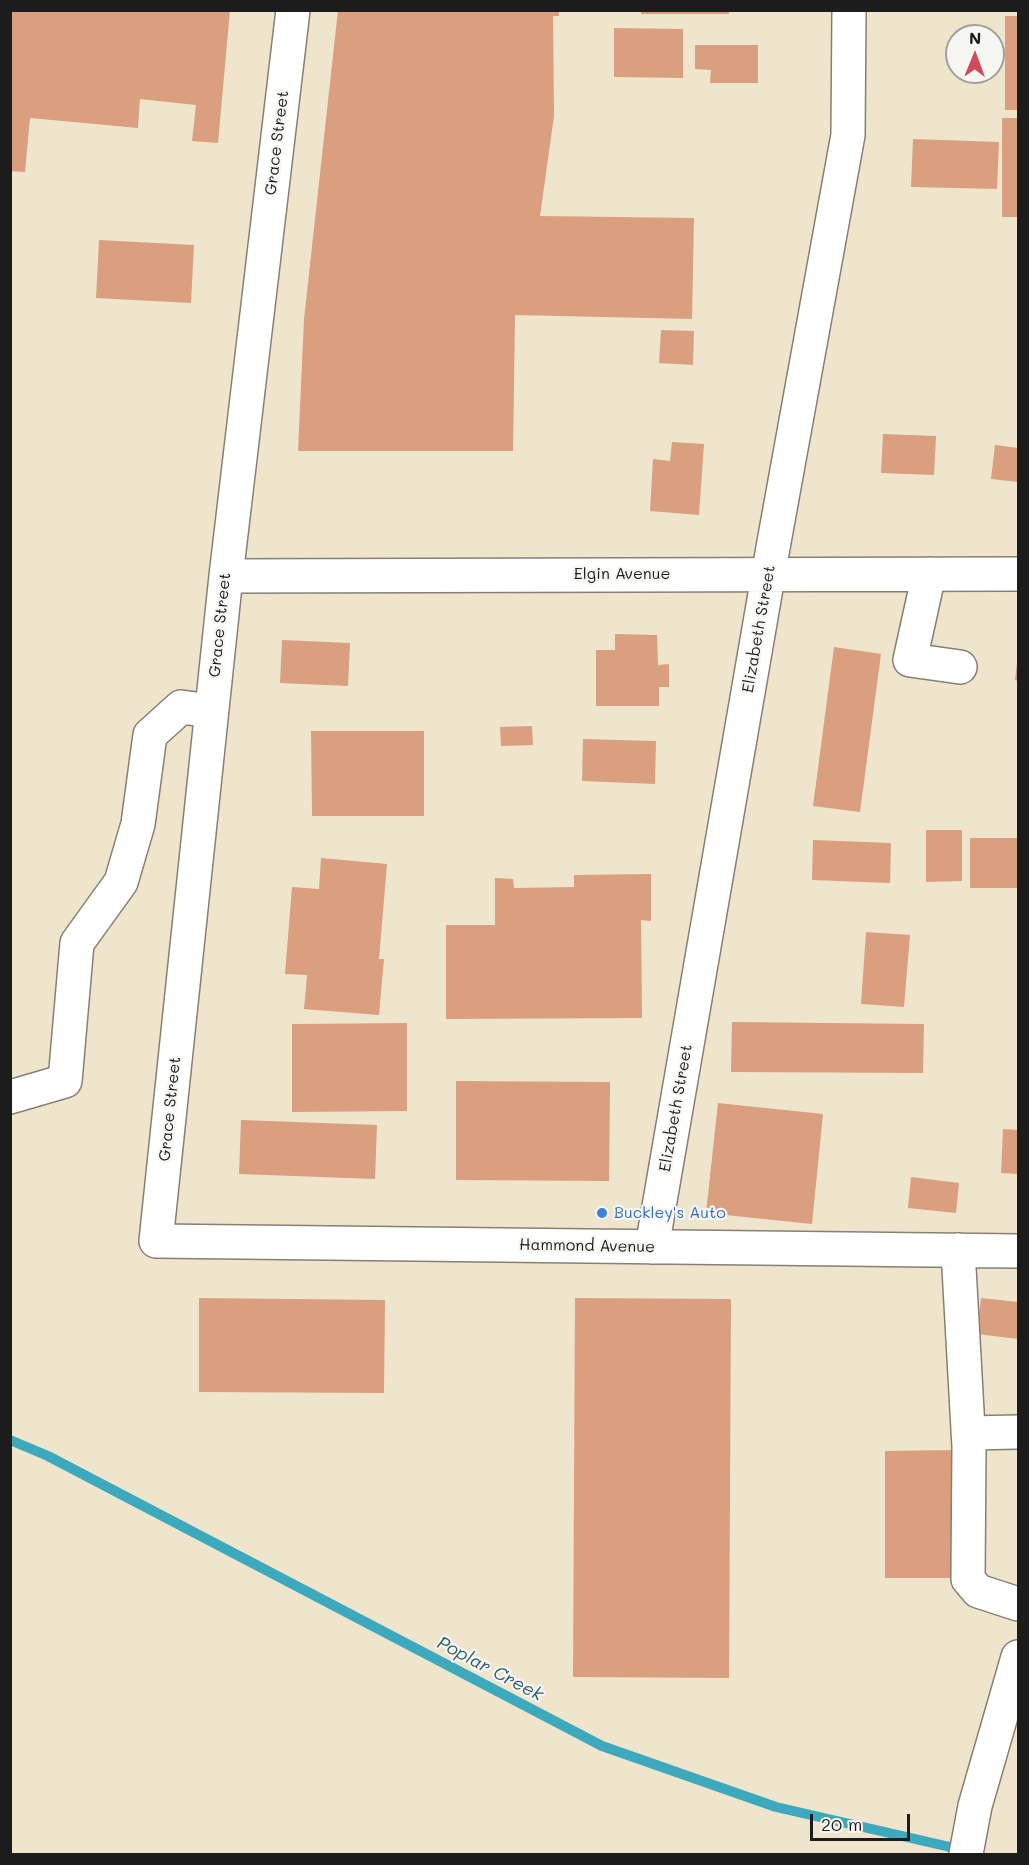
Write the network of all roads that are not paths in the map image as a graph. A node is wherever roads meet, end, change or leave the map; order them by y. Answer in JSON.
{"nodes":[{"id":1,"x":293,"y":10,"type":"edge"},
{"id":2,"x":849,"y":10,"type":"edge"},
{"id":3,"x":768,"y":574,"type":"junction"},
{"id":4,"x":929,"y":574,"type":"junction"},
{"id":5,"x":1018,"y":574,"type":"edge"},
{"id":6,"x":226,"y":576,"type":"junction"},
{"id":7,"x":960,"y":667,"type":"dead end"},
{"id":8,"x":211,"y":711,"type":"junction"},
{"id":9,"x":10,"y":1097,"type":"edge"},
{"id":10,"x":156,"y":1241,"type":"joint"},
{"id":11,"x":652,"y":1247,"type":"junction"},
{"id":12,"x":958,"y":1250,"type":"junction"},
{"id":13,"x":1018,"y":1251,"type":"edge"},
{"id":14,"x":1018,"y":1432,"type":"edge"},
{"id":15,"x":968,"y":1433,"type":"junction"},
{"id":16,"x":1018,"y":1604,"type":"edge"},
{"id":17,"x":1018,"y":1657,"type":"edge"},
{"id":18,"x":966,"y":1854,"type":"edge"}],
"edges":[{"from":1,"to":6,"type":"street","name":"Grace Street"},
{"from":2,"to":3,"type":"street","name":"Elizabeth Street"},
{"from":3,"to":4,"type":"street","name":"Elgin Avenue"},
{"from":3,"to":6,"type":"street","name":"Elgin Avenue"},
{"from":3,"to":11,"type":"street","name":"Elizabeth Street"},
{"from":4,"to":5,"type":"street","name":"Elgin Avenue"},
{"from":4,"to":7,"type":"street"},
{"from":6,"to":8,"type":"street","name":"Grace Street"},
{"from":8,"to":9,"type":"street"},
{"from":8,"to":10,"type":"street","name":"Grace Street"},
{"from":10,"to":11,"type":"street","name":"Hammond Avenue"},
{"from":11,"to":12,"type":"street","name":"Hammond Avenue"},
{"from":12,"to":13,"type":"street","name":"Hammond Avenue"},
{"from":12,"to":15,"type":"street"},
{"from":14,"to":15,"type":"street"},
{"from":15,"to":16,"type":"street"},
{"from":17,"to":18,"type":"street"}]}
